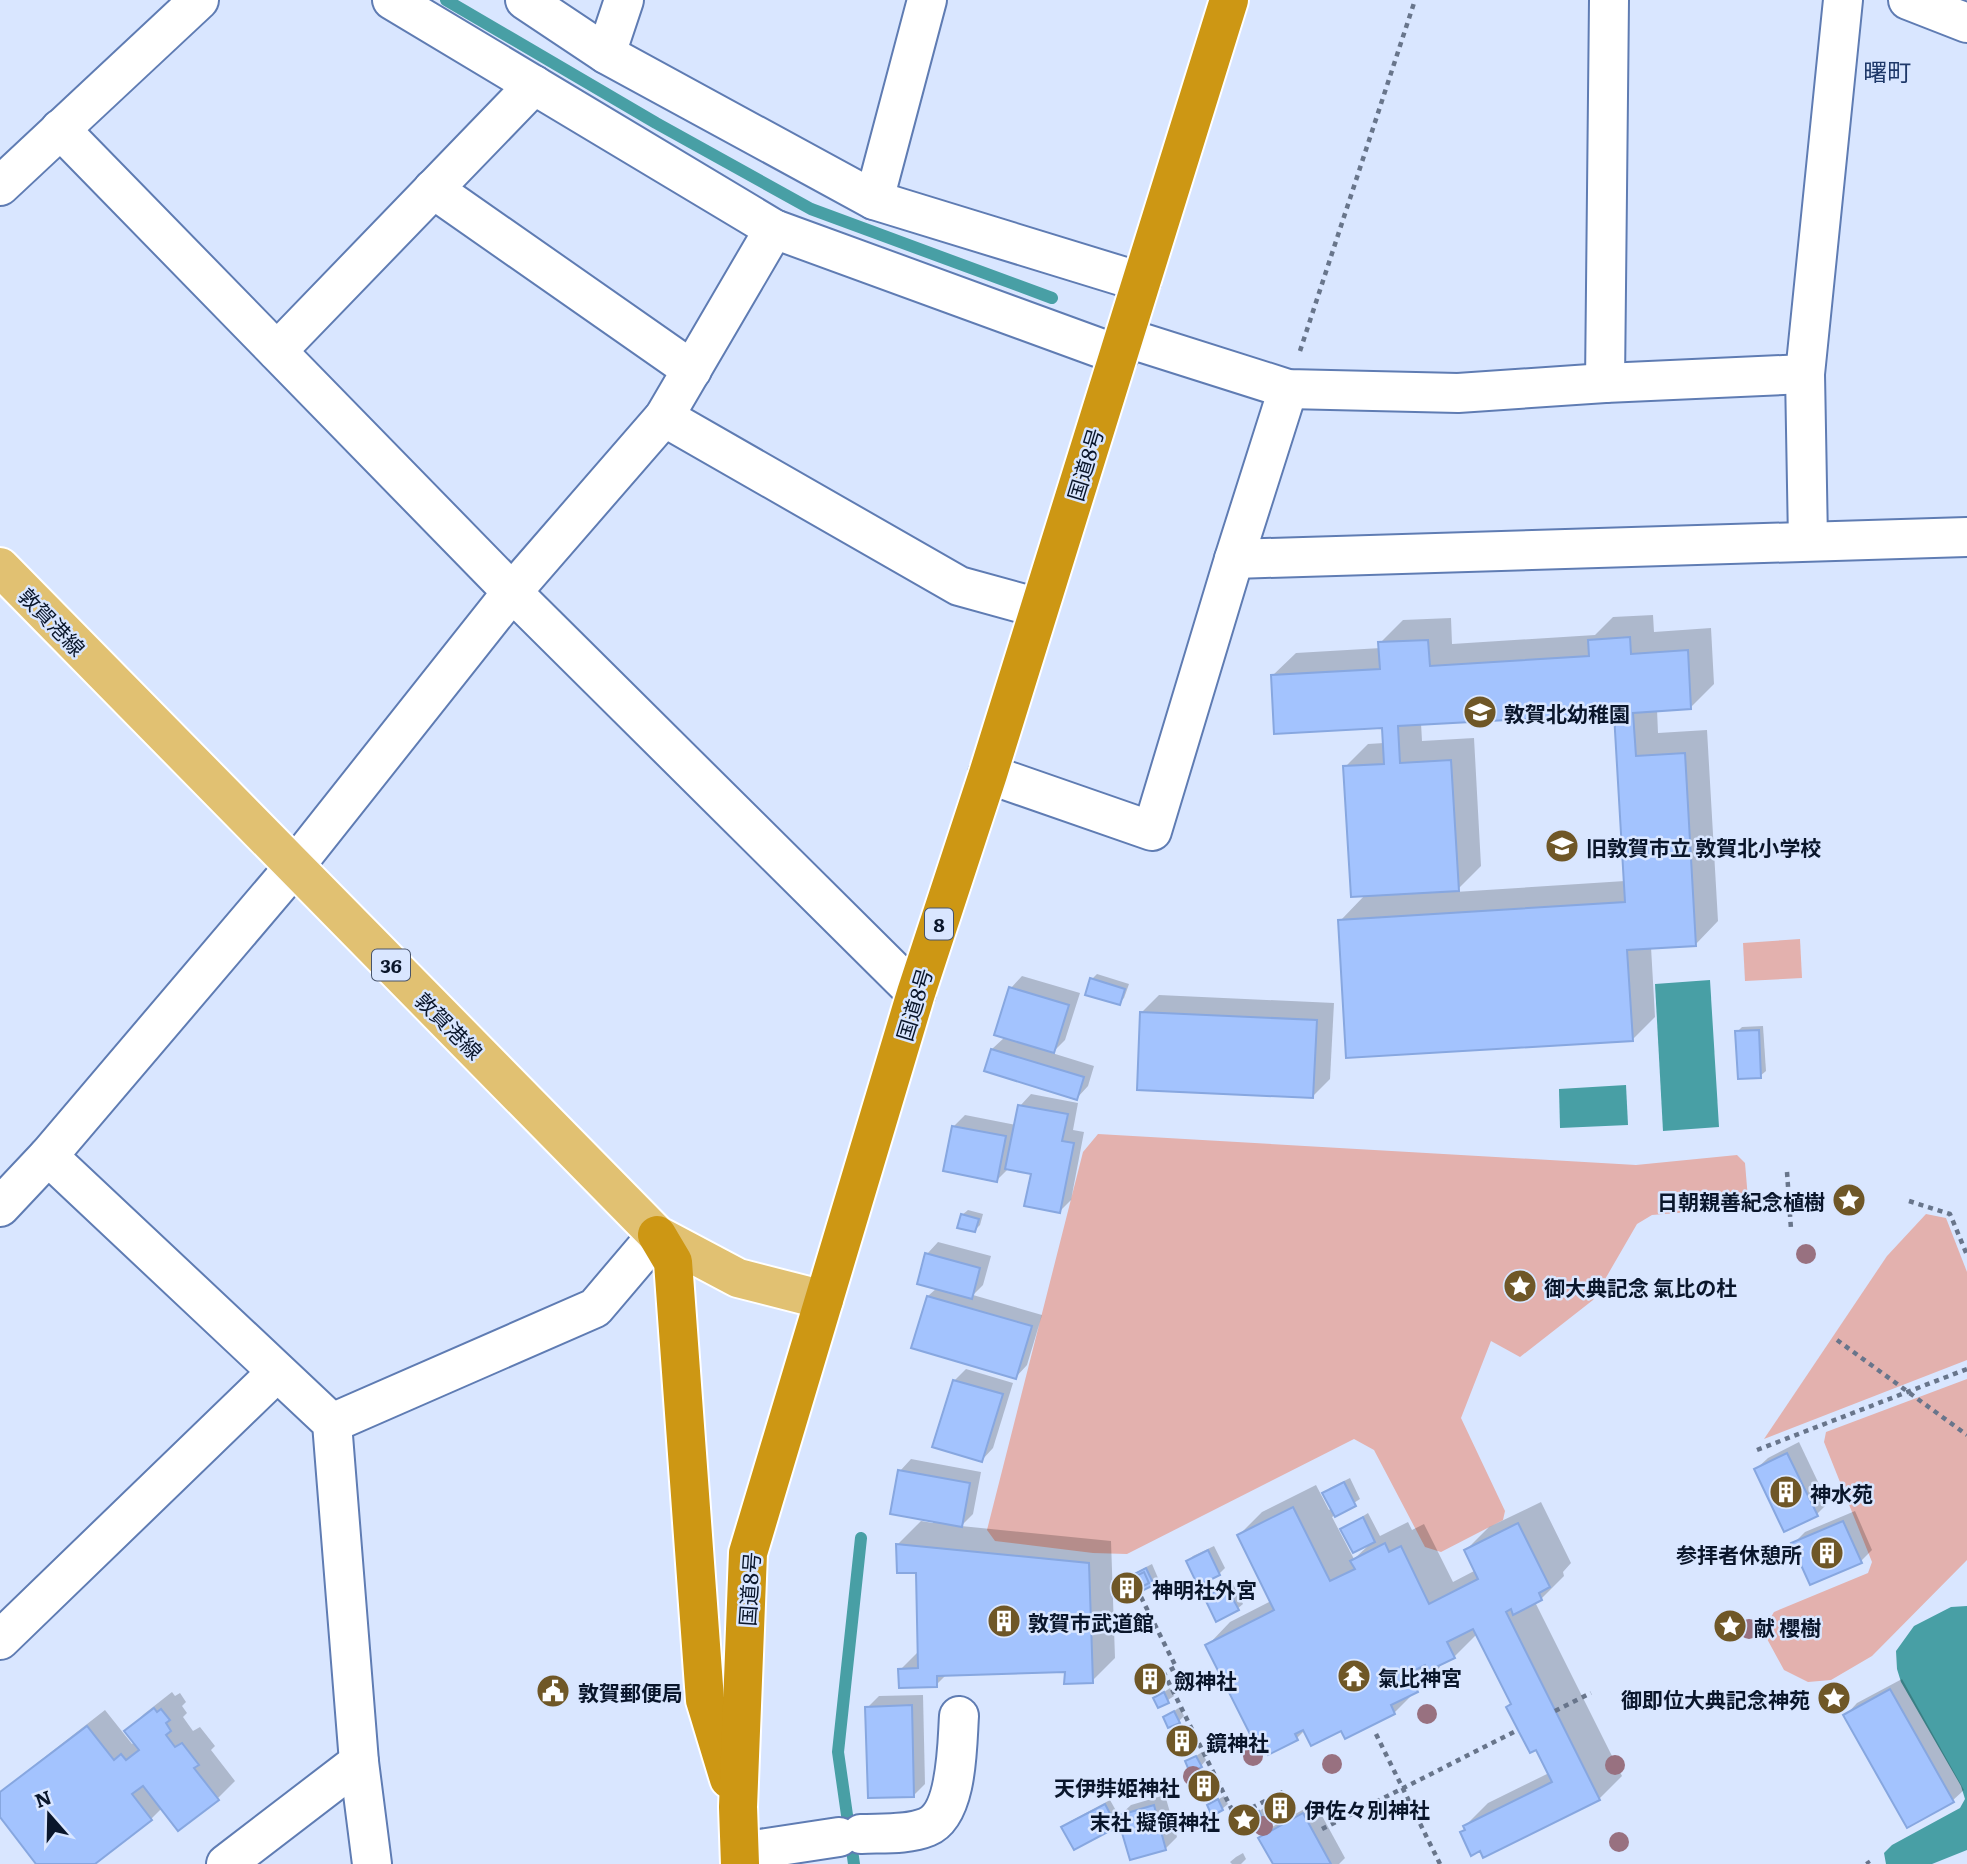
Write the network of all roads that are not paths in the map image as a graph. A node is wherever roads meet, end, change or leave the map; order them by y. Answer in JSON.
{"nodes":[{"id":1,"x":199,"y":0,"type":"edge"},
{"id":2,"x":392,"y":0,"type":"edge"},
{"id":3,"x":525,"y":0,"type":"edge"},
{"id":4,"x":624,"y":0,"type":"edge"},
{"id":5,"x":927,"y":0,"type":"edge"},
{"id":6,"x":1229,"y":0,"type":"edge"},
{"id":7,"x":1609,"y":0,"type":"edge"},
{"id":8,"x":1843,"y":0,"type":"edge"},
{"id":9,"x":1908,"y":0,"type":"edge"},
{"id":10,"x":1967,"y":23,"type":"edge"},
{"id":11,"x":606,"y":54,"type":"junction"},
{"id":12,"x":534,"y":85,"type":"junction"},
{"id":13,"x":60,"y":129,"type":"junction"},
{"id":14,"x":0,"y":186,"type":"edge"},
{"id":15,"x":433,"y":189,"type":"junction"},
{"id":16,"x":874,"y":200,"type":"junction"},
{"id":17,"x":774,"y":229,"type":"junction"},
{"id":18,"x":1141,"y":282,"type":"junction"},
{"id":19,"x":1121,"y":346,"type":"junction"},
{"id":20,"x":277,"y":351,"type":"junction"},
{"id":21,"x":692,"y":370,"type":"junction"},
{"id":22,"x":1805,"y":374,"type":"junction"},
{"id":23,"x":1605,"y":383,"type":"junction"},
{"id":24,"x":1288,"y":389,"type":"junction"},
{"id":25,"x":664,"y":417,"type":"junction"},
{"id":26,"x":1967,"y":537,"type":"edge"},
{"id":27,"x":1808,"y":541,"type":"junction"},
{"id":28,"x":1234,"y":559,"type":"junction"},
{"id":29,"x":0,"y":567,"type":"edge"},
{"id":30,"x":512,"y":592,"type":"junction"},
{"id":31,"x":1039,"y":608,"type":"junction"},
{"id":32,"x":988,"y":774,"type":"junction"},
{"id":33,"x":294,"y":867,"type":"junction"},
{"id":34,"x":916,"y":993,"type":"junction"},
{"id":35,"x":48,"y":1156,"type":"junction"},
{"id":36,"x":0,"y":1207,"type":"edge"},
{"id":37,"x":657,"y":1235,"type":"junction"},
{"id":38,"x":824,"y":1300,"type":"junction"},
{"id":39,"x":276,"y":1373,"type":"junction"},
{"id":40,"x":332,"y":1423,"type":"junction"},
{"id":41,"x":0,"y":1640,"type":"edge"},
{"id":42,"x":959,"y":1716,"type":"dead end"},
{"id":43,"x":359,"y":1762,"type":"junction"},
{"id":44,"x":738,"y":1807,"type":"junction"},
{"id":45,"x":740,"y":1858,"type":"edge"},
{"id":46,"x":226,"y":1864,"type":"edge"},
{"id":47,"x":372,"y":1864,"type":"edge"}],
"edges":[{"from":1,"to":13,"type":"street"},
{"from":2,"to":12,"type":"street"},
{"from":3,"to":11,"type":"street"},
{"from":4,"to":11,"type":"street"},
{"from":5,"to":16,"type":"street"},
{"from":6,"to":18,"type":"highway","name":"国道8号","number":"8"},
{"from":7,"to":23,"type":"street"},
{"from":8,"to":22,"type":"street"},
{"from":9,"to":10,"type":"street"},
{"from":11,"to":16,"type":"street"},
{"from":12,"to":15,"type":"street"},
{"from":12,"to":17,"type":"street"},
{"from":13,"to":14,"type":"street"},
{"from":13,"to":20,"type":"street"},
{"from":15,"to":20,"type":"street"},
{"from":15,"to":21,"type":"street"},
{"from":16,"to":18,"type":"street"},
{"from":17,"to":19,"type":"street"},
{"from":17,"to":21,"type":"street"},
{"from":18,"to":19,"type":"highway","name":"国道8号","number":"8"},
{"from":19,"to":24,"type":"street"},
{"from":19,"to":31,"type":"highway","name":"国道8号","number":"8"},
{"from":20,"to":30,"type":"street"},
{"from":21,"to":25,"type":"street"},
{"from":22,"to":23,"type":"street"},
{"from":22,"to":27,"type":"street"},
{"from":23,"to":24,"type":"street"},
{"from":24,"to":28,"type":"street"},
{"from":25,"to":30,"type":"street"},
{"from":25,"to":31,"type":"street"},
{"from":26,"to":27,"type":"street"},
{"from":27,"to":28,"type":"street"},
{"from":28,"to":32,"type":"street"},
{"from":29,"to":33,"type":"main road","name":"敦賀港線","number":"36"},
{"from":30,"to":33,"type":"street"},
{"from":30,"to":34,"type":"street"},
{"from":31,"to":32,"type":"highway","name":"国道8号","number":"8"},
{"from":32,"to":34,"type":"highway","name":"国道8号","number":"8"},
{"from":33,"to":35,"type":"street"},
{"from":33,"to":37,"type":"main road","name":"敦賀港線","number":"36"},
{"from":34,"to":38,"type":"highway","name":"国道8号","number":"8"},
{"from":35,"to":36,"type":"street"},
{"from":35,"to":39,"type":"street"},
{"from":37,"to":38,"type":"main road","name":"敦賀港線","number":"36"},
{"from":37,"to":40,"type":"street"},
{"from":37,"to":44,"type":"highway"},
{"from":38,"to":44,"type":"highway","name":"国道8号","number":"8"},
{"from":39,"to":40,"type":"street"},
{"from":39,"to":41,"type":"street"},
{"from":40,"to":43,"type":"street"},
{"from":42,"to":45,"type":"street"},
{"from":43,"to":46,"type":"street"},
{"from":43,"to":47,"type":"street"},
{"from":44,"to":45,"type":"highway","name":"国道8号","number":"8"}]}
